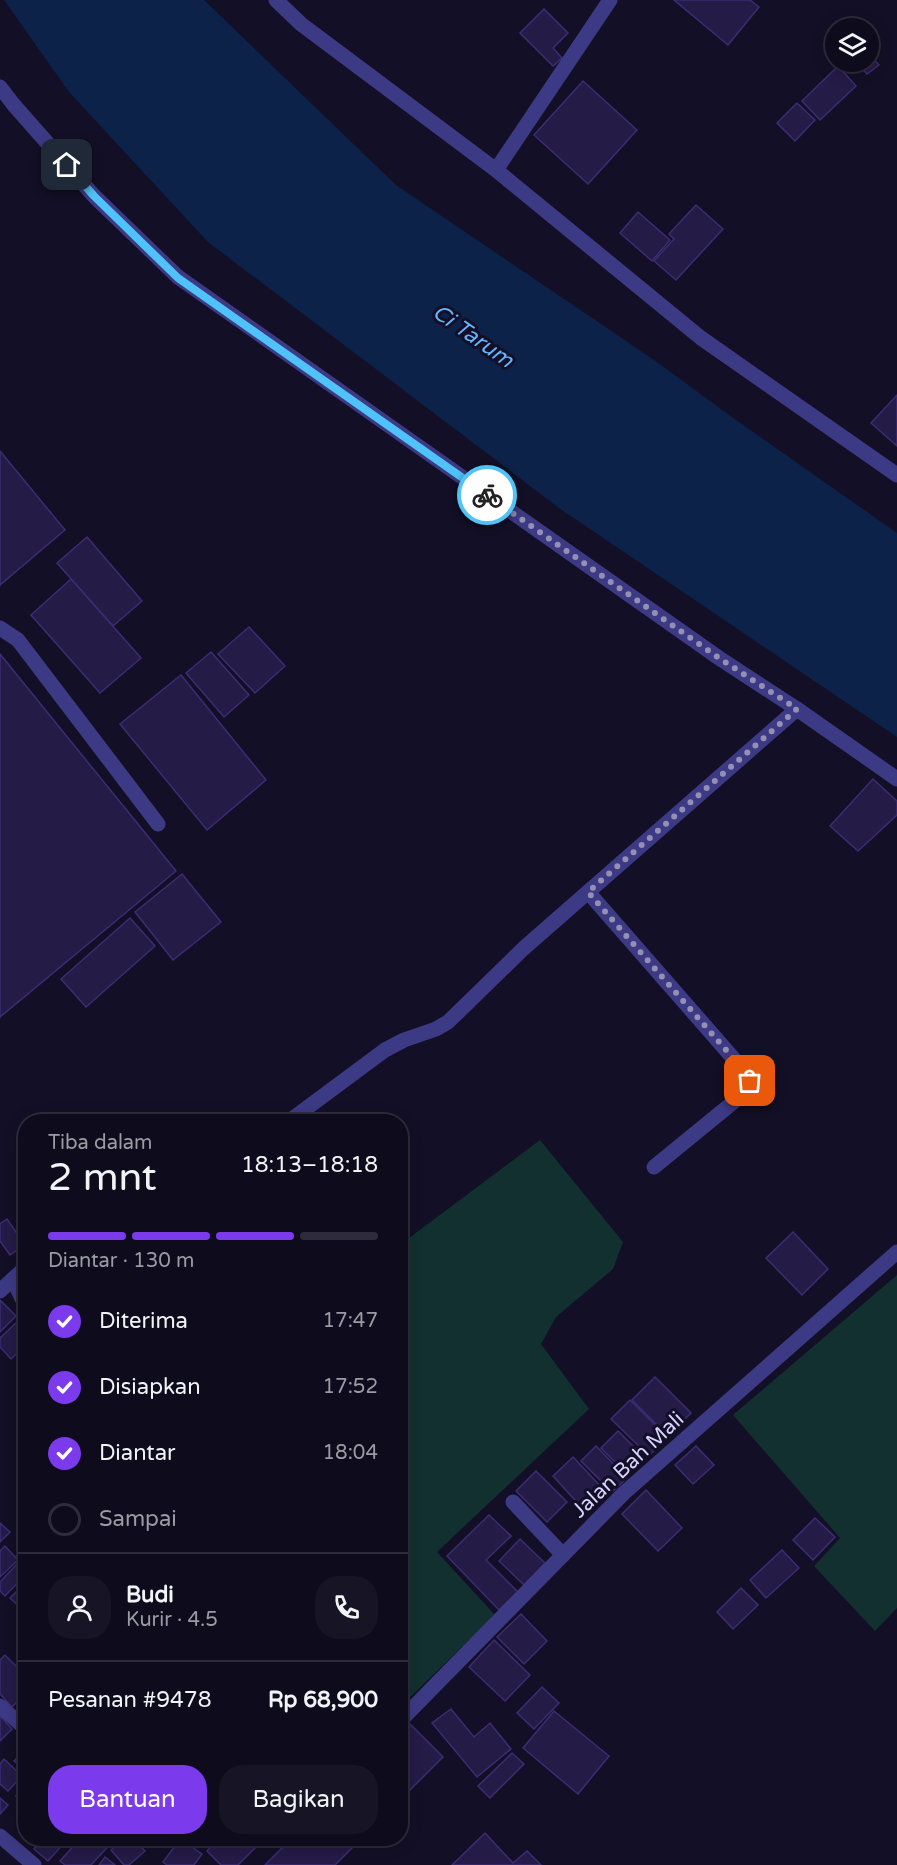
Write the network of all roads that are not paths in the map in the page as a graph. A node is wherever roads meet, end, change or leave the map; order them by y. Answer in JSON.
{"nodes":[{"id":1,"x":276,"y":0,"type":"edge"},
{"id":2,"x":610,"y":0,"type":"edge"},
{"id":3,"x":0,"y":87,"type":"edge"},
{"id":4,"x":496,"y":170,"type":"junction"},
{"id":5,"x":897,"y":475,"type":"edge"},
{"id":6,"x":0,"y":628,"type":"edge"},
{"id":7,"x":797,"y":709,"type":"junction"},
{"id":8,"x":897,"y":779,"type":"edge"},
{"id":9,"x":158,"y":824,"type":"dead end"},
{"id":10,"x":588,"y":892,"type":"junction"},
{"id":11,"x":299,"y":1114,"type":"edge"},
{"id":12,"x":654,"y":1167,"type":"dead end"},
{"id":13,"x":897,"y":1252,"type":"edge"},
{"id":14,"x":18,"y":1275,"type":"edge"},
{"id":15,"x":13,"y":1279,"type":"junction"},
{"id":16,"x":18,"y":1290,"type":"edge"},
{"id":17,"x":0,"y":1291,"type":"edge"},
{"id":18,"x":513,"y":1502,"type":"dead end"},
{"id":19,"x":563,"y":1555,"type":"junction"},
{"id":20,"x":0,"y":1706,"type":"edge"},
{"id":21,"x":408,"y":1713,"type":"edge"},
{"id":22,"x":18,"y":1722,"type":"edge"},
{"id":23,"x":0,"y":1836,"type":"edge"},
{"id":24,"x":34,"y":1865,"type":"edge"}],
"edges":[{"from":1,"to":4,"type":"street"},
{"from":2,"to":4,"type":"street"},
{"from":3,"to":7,"type":"street"},
{"from":4,"to":5,"type":"street"},
{"from":6,"to":9,"type":"street"},
{"from":7,"to":8,"type":"street"},
{"from":7,"to":10,"type":"street"},
{"from":10,"to":11,"type":"street"},
{"from":10,"to":12,"type":"street"},
{"from":13,"to":19,"type":"street","name":"Jalan Bah Mali"},
{"from":14,"to":15,"type":"street"},
{"from":15,"to":16,"type":"street"},
{"from":15,"to":17,"type":"street"},
{"from":18,"to":19,"type":"street"},
{"from":19,"to":21,"type":"street","name":"Jalan Bah Mali"},
{"from":20,"to":22,"type":"street"},
{"from":23,"to":24,"type":"street"}]}
